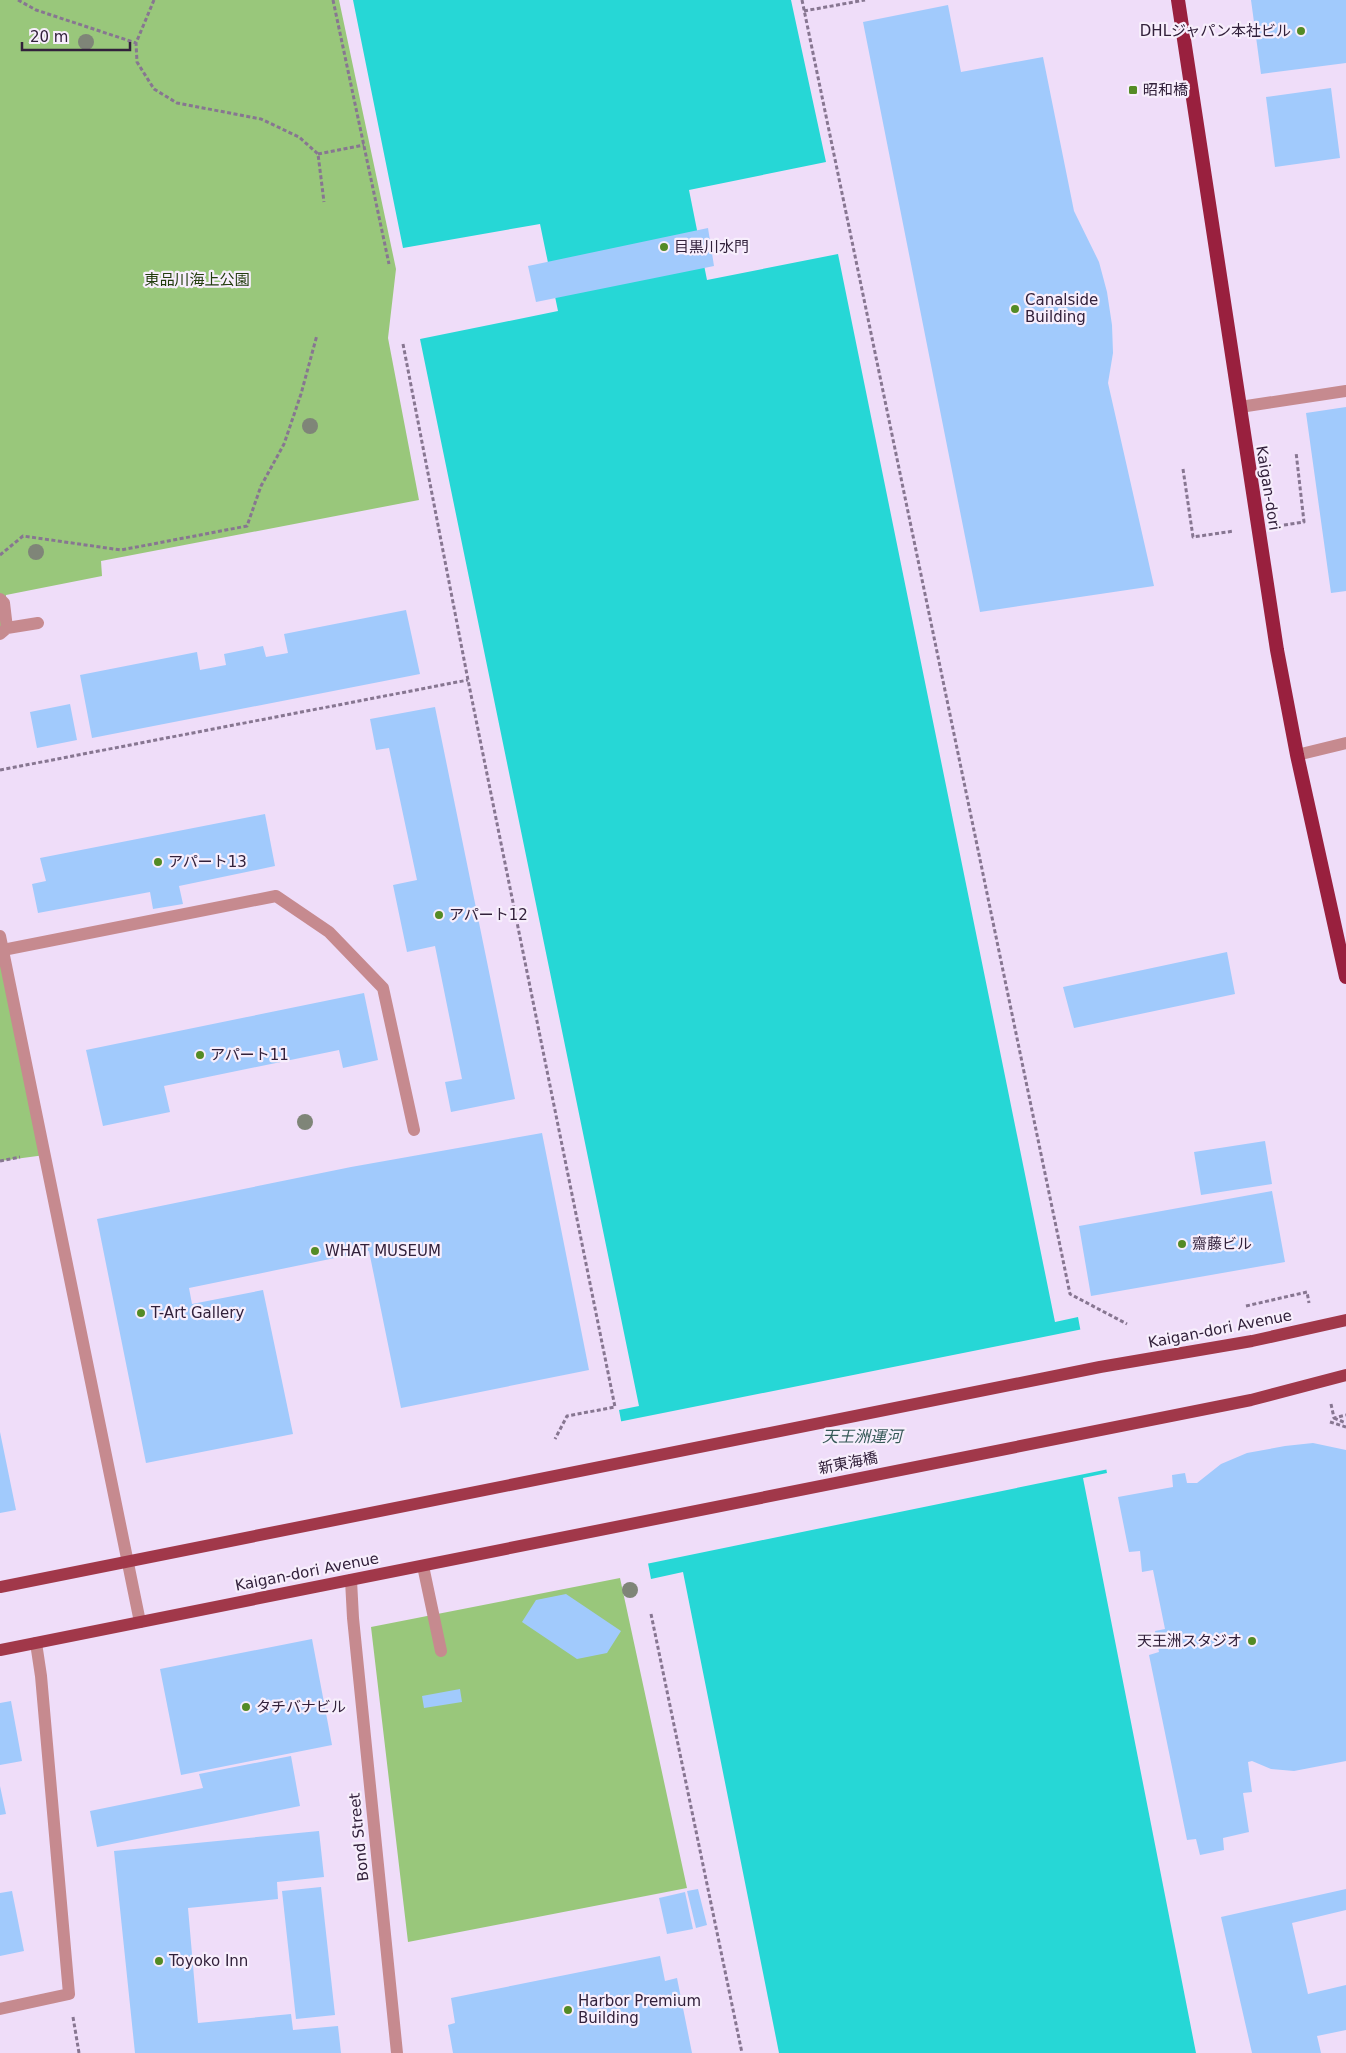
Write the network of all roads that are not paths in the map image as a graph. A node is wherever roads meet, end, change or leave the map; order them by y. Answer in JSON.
{"nodes":[{"id":1,"x":1178,"y":0,"type":"edge"},
{"id":2,"x":1346,"y":391,"type":"edge"},
{"id":3,"x":1240,"y":407,"type":"junction"},
{"id":4,"x":0,"y":599,"type":"edge"},
{"id":5,"x":38,"y":623,"type":"dead end"},
{"id":6,"x":3,"y":631,"type":"edge"},
{"id":7,"x":1346,"y":743,"type":"edge"},
{"id":8,"x":1297,"y":755,"type":"junction"},
{"id":9,"x":0,"y":936,"type":"edge"},
{"id":10,"x":3,"y":950,"type":"junction"},
{"id":11,"x":1346,"y":977,"type":"edge"},
{"id":12,"x":414,"y":1130,"type":"dead end"},
{"id":13,"x":1346,"y":1320,"type":"edge"},
{"id":14,"x":1346,"y":1376,"type":"edge"},
{"id":15,"x":620,"y":1525,"type":"joint"},
{"id":16,"x":128,"y":1561,"type":"junction"},
{"id":17,"x":423,"y":1566,"type":"junction"},
{"id":18,"x":352,"y":1580,"type":"junction"},
{"id":19,"x":0,"y":1587,"type":"edge"},
{"id":20,"x":140,"y":1622,"type":"junction"},
{"id":21,"x":36,"y":1642,"type":"junction"},
{"id":22,"x":0,"y":1650,"type":"edge"},
{"id":23,"x":441,"y":1652,"type":"dead end"},
{"id":24,"x":0,"y":2008,"type":"edge"},
{"id":25,"x":397,"y":2053,"type":"edge"}],
"edges":[{"from":1,"to":3,"type":"highway","name":"Kaigan-dori"},
{"from":2,"to":3,"type":"street"},
{"from":3,"to":8,"type":"highway","name":"Kaigan-dori"},
{"from":4,"to":6,"type":"street"},
{"from":5,"to":6,"type":"street"},
{"from":7,"to":8,"type":"street"},
{"from":8,"to":11,"type":"highway","name":"Kaigan-dori"},
{"from":9,"to":10,"type":"street"},
{"from":10,"to":12,"type":"street"},
{"from":10,"to":16,"type":"street"},
{"from":13,"to":16,"type":"main road","name":"Kaigan-dori Avenue"},
{"from":14,"to":15,"type":"main road","name":"新東海橋"},
{"from":15,"to":17,"type":"main road","name":"Kaigan-dori Avenue"},
{"from":16,"to":19,"type":"main road"},
{"from":16,"to":20,"type":"street"},
{"from":17,"to":18,"type":"main road","name":"Kaigan-dori Avenue"},
{"from":17,"to":23,"type":"street"},
{"from":18,"to":20,"type":"main road","name":"Kaigan-dori Avenue"},
{"from":18,"to":25,"type":"street","name":"Bond Street"},
{"from":20,"to":21,"type":"main road","name":"Kaigan-dori Avenue"},
{"from":21,"to":22,"type":"main road","name":"Kaigan-dori Avenue"},
{"from":21,"to":24,"type":"street"}]}
